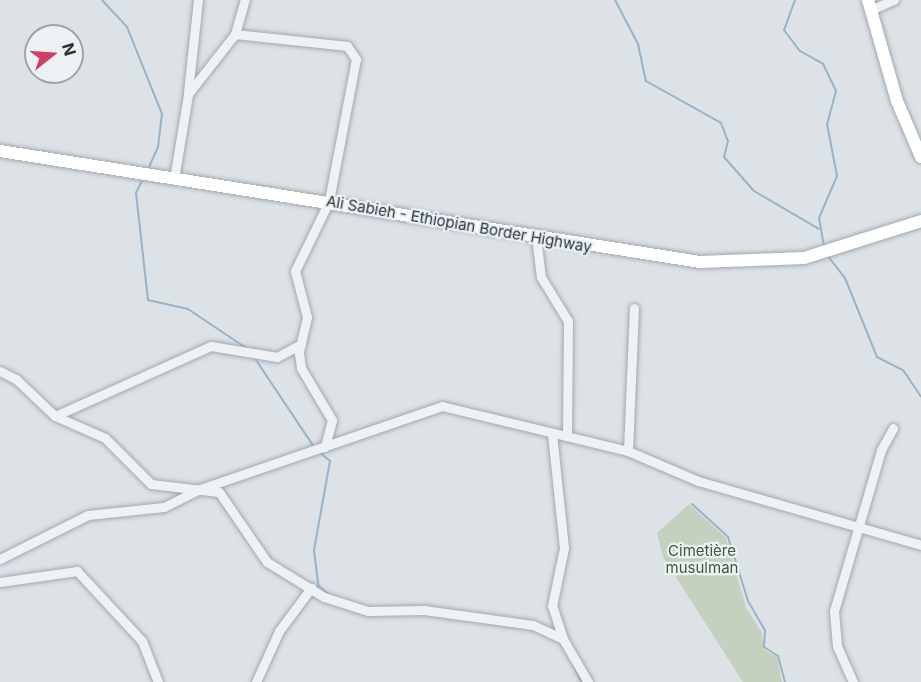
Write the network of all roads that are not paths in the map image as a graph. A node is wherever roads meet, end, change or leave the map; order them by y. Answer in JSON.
{"nodes":[{"id":1,"x":198,"y":0,"type":"edge"},
{"id":2,"x":245,"y":0,"type":"edge"},
{"id":3,"x":894,"y":0,"type":"edge"},
{"id":4,"x":869,"y":5,"type":"edge"},
{"id":5,"x":235,"y":34,"type":"junction"},
{"id":6,"x":188,"y":94,"type":"junction"},
{"id":7,"x":0,"y":151,"type":"edge"},
{"id":8,"x":921,"y":158,"type":"edge"},
{"id":9,"x":174,"y":179,"type":"junction"},
{"id":10,"x":329,"y":201,"type":"junction"},
{"id":11,"x":919,"y":221,"type":"edge"},
{"id":12,"x":536,"y":237,"type":"junction"},
{"id":13,"x":634,"y":308,"type":"dead end"},
{"id":14,"x":303,"y":342,"type":"junction"},
{"id":15,"x":0,"y":372,"type":"edge"},
{"id":16,"x":55,"y":417,"type":"junction"},
{"id":17,"x":893,"y":428,"type":"dead end"},
{"id":18,"x":552,"y":433,"type":"junction"},
{"id":19,"x":567,"y":436,"type":"junction"},
{"id":20,"x":325,"y":447,"type":"junction"},
{"id":21,"x":628,"y":451,"type":"junction"},
{"id":22,"x":201,"y":489,"type":"junction"},
{"id":23,"x":859,"y":527,"type":"junction"},
{"id":24,"x":921,"y":545,"type":"edge"},
{"id":25,"x":0,"y":559,"type":"edge"},
{"id":26,"x":0,"y":582,"type":"edge"},
{"id":27,"x":311,"y":588,"type":"junction"},
{"id":28,"x":563,"y":639,"type":"junction"},
{"id":29,"x":158,"y":682,"type":"edge"},
{"id":30,"x":256,"y":682,"type":"edge"},
{"id":31,"x":588,"y":682,"type":"edge"},
{"id":32,"x":853,"y":682,"type":"edge"}],
"edges":[{"from":1,"to":6,"type":"street"},
{"from":2,"to":5,"type":"street"},
{"from":3,"to":4,"type":"street"},
{"from":4,"to":8,"type":"main road"},
{"from":5,"to":6,"type":"street"},
{"from":5,"to":10,"type":"street"},
{"from":6,"to":9,"type":"street"},
{"from":7,"to":9,"type":"main road","name":"Ali Sabieh - Ethiopian Border Highway"},
{"from":9,"to":10,"type":"main road","name":"Ali Sabieh - Ethiopian Border Highway"},
{"from":10,"to":12,"type":"main road","name":"Ali Sabieh - Ethiopian Border Highway"},
{"from":10,"to":14,"type":"street"},
{"from":11,"to":12,"type":"main road","name":"Ali Sabieh - Ethiopian Border Highway"},
{"from":12,"to":19,"type":"street"},
{"from":13,"to":21,"type":"street"},
{"from":14,"to":16,"type":"street"},
{"from":14,"to":20,"type":"street"},
{"from":15,"to":16,"type":"street"},
{"from":16,"to":22,"type":"street"},
{"from":17,"to":23,"type":"street"},
{"from":18,"to":19,"type":"street"},
{"from":18,"to":20,"type":"street"},
{"from":18,"to":28,"type":"street"},
{"from":19,"to":21,"type":"street"},
{"from":20,"to":22,"type":"street"},
{"from":21,"to":23,"type":"street"},
{"from":22,"to":25,"type":"street"},
{"from":22,"to":27,"type":"street"},
{"from":23,"to":24,"type":"street"},
{"from":23,"to":32,"type":"street"},
{"from":26,"to":29,"type":"street"},
{"from":27,"to":28,"type":"street"},
{"from":27,"to":30,"type":"street"},
{"from":28,"to":31,"type":"street"}]}
